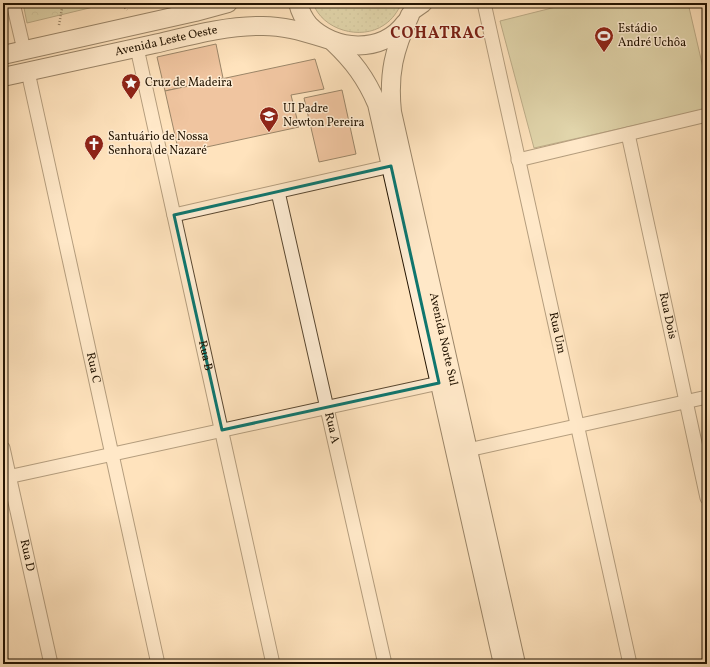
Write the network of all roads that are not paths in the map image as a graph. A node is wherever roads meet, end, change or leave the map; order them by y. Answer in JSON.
{"nodes":[{"id":1,"x":13,"y":3,"type":"edge"},
{"id":2,"x":228,"y":3,"type":"edge"},
{"id":3,"x":298,"y":3,"type":"edge"},
{"id":4,"x":484,"y":3,"type":"edge"},
{"id":5,"x":415,"y":8,"type":"edge"},
{"id":6,"x":332,"y":41,"type":"junction"},
{"id":7,"x":137,"y":48,"type":"junction"},
{"id":8,"x":24,"y":50,"type":"junction"},
{"id":9,"x":3,"y":55,"type":"edge"},
{"id":10,"x":28,"y":72,"type":"junction"},
{"id":11,"x":3,"y":77,"type":"edge"},
{"id":12,"x":707,"y":115,"type":"edge"},
{"id":13,"x":628,"y":134,"type":"junction"},
{"id":14,"x":518,"y":160,"type":"junction"},
{"id":15,"x":391,"y":166,"type":"junction"},
{"id":16,"x":278,"y":192,"type":"junction"},
{"id":17,"x":174,"y":215,"type":"junction"},
{"id":18,"x":439,"y":383,"type":"junction"},
{"id":19,"x":707,"y":397,"type":"edge"},
{"id":20,"x":686,"y":402,"type":"junction"},
{"id":21,"x":327,"y":408,"type":"junction"},
{"id":22,"x":577,"y":426,"type":"junction"},
{"id":23,"x":222,"y":430,"type":"junction"},
{"id":24,"x":3,"y":448,"type":"edge"},
{"id":25,"x":468,"y":450,"type":"junction"},
{"id":26,"x":112,"y":454,"type":"junction"},
{"id":27,"x":6,"y":477,"type":"edge"},
{"id":28,"x":707,"y":498,"type":"edge"},
{"id":29,"x":51,"y":664,"type":"edge"},
{"id":30,"x":158,"y":664,"type":"edge"},
{"id":31,"x":273,"y":664,"type":"edge"},
{"id":32,"x":385,"y":664,"type":"edge"},
{"id":33,"x":503,"y":664,"type":"edge"},
{"id":34,"x":516,"y":664,"type":"edge"},
{"id":35,"x":630,"y":664,"type":"edge"}],
"edges":[{"from":1,"to":8,"type":"street"},
{"from":2,"to":8,"type":"main road","name":"Avenida Leste Oeste"},
{"from":3,"to":6,"type":"main road"},
{"from":4,"to":14,"type":"street","name":"Rua Um"},
{"from":5,"to":6,"type":"main road","name":"Avenida Leste Oeste"},
{"from":5,"to":25,"type":"main road","name":"Avenida Norte Sul"},
{"from":6,"to":7,"type":"main road","name":"Avenida Leste Oeste"},
{"from":6,"to":15,"type":"main road","name":"Avenida Norte Sul"},
{"from":7,"to":10,"type":"main road","name":"Avenida Leste Oeste"},
{"from":7,"to":17,"type":"street","name":"Rua B"},
{"from":8,"to":9,"type":"main road","name":"Avenida Leste Oeste"},
{"from":10,"to":11,"type":"main road","name":"Avenida Leste Oeste"},
{"from":10,"to":26,"type":"street","name":"Rua C"},
{"from":12,"to":13,"type":"street"},
{"from":13,"to":14,"type":"street"},
{"from":13,"to":20,"type":"street","name":"Rua Dois"},
{"from":14,"to":22,"type":"street","name":"Rua Um"},
{"from":15,"to":16,"type":"street"},
{"from":15,"to":18,"type":"main road","name":"Avenida Norte Sul"},
{"from":16,"to":17,"type":"street"},
{"from":16,"to":21,"type":"street","name":"Rua A"},
{"from":17,"to":23,"type":"street","name":"Rua B"},
{"from":18,"to":21,"type":"street"},
{"from":18,"to":33,"type":"main road","name":"Avenida Norte Sul"},
{"from":19,"to":20,"type":"street"},
{"from":20,"to":22,"type":"street"},
{"from":20,"to":28,"type":"street","name":"Rua Dois"},
{"from":21,"to":23,"type":"street"},
{"from":21,"to":32,"type":"street","name":"Rua A"},
{"from":22,"to":25,"type":"street"},
{"from":22,"to":35,"type":"street","name":"Rua Um"},
{"from":23,"to":26,"type":"street"},
{"from":23,"to":31,"type":"street","name":"Rua B"},
{"from":24,"to":27,"type":"street","name":"Rua D"},
{"from":25,"to":34,"type":"main road","name":"Avenida Norte Sul"},
{"from":26,"to":27,"type":"street"},
{"from":26,"to":30,"type":"street","name":"Rua C"},
{"from":27,"to":29,"type":"street","name":"Rua D"}]}
